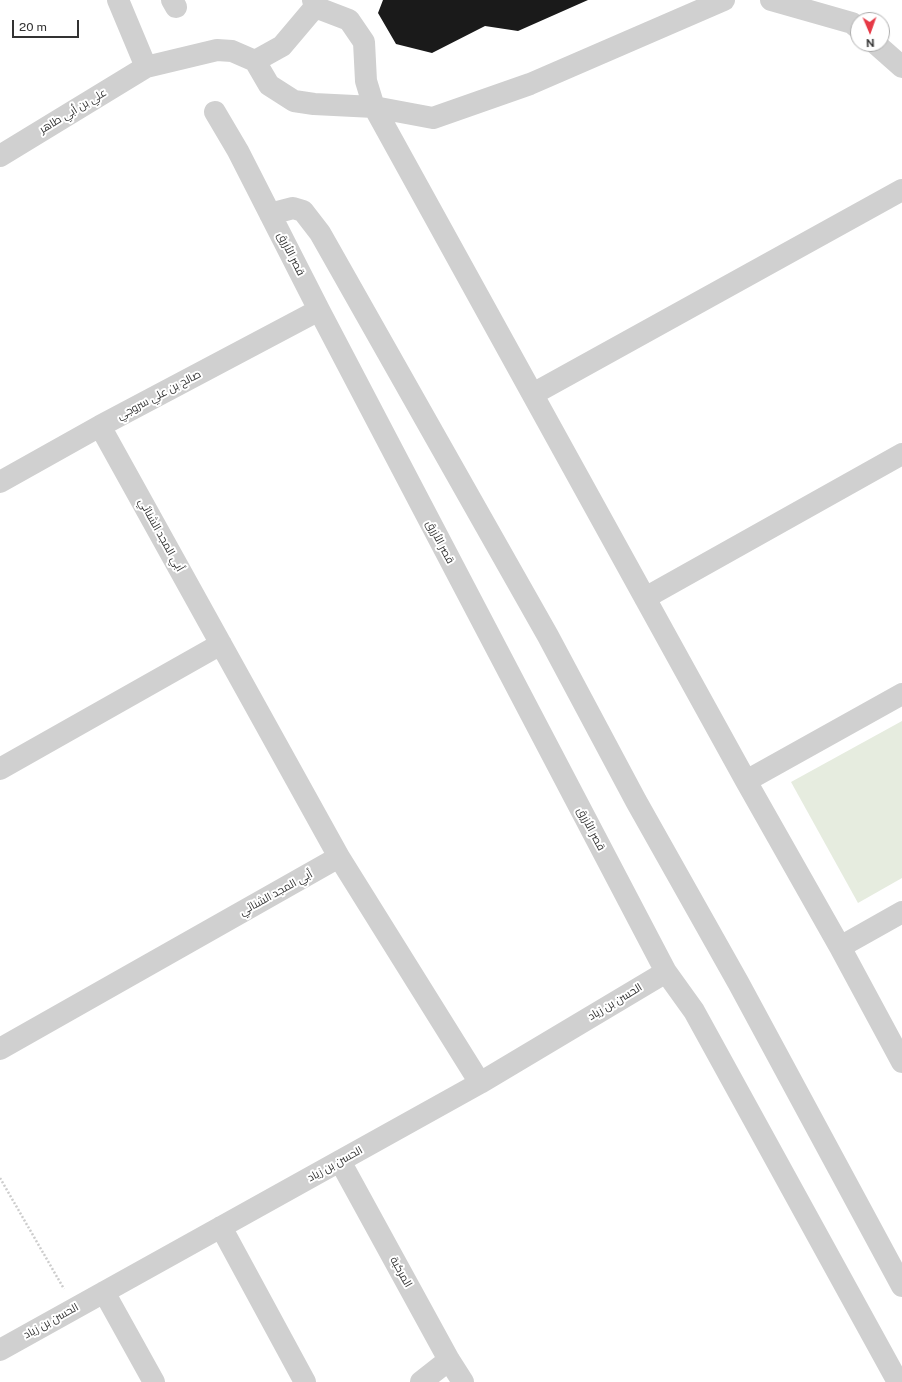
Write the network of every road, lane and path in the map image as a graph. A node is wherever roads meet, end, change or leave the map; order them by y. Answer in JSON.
{"nodes":[{"id":1,"x":118,"y":0,"type":"edge"},
{"id":2,"x":724,"y":0,"type":"edge"},
{"id":3,"x":771,"y":0,"type":"edge"},
{"id":4,"x":314,"y":4,"type":"edge"},
{"id":5,"x":850,"y":22,"type":"edge"},
{"id":6,"x":885,"y":52,"type":"edge"},
{"id":7,"x":255,"y":61,"type":"junction"},
{"id":8,"x":146,"y":67,"type":"junction"},
{"id":9,"x":902,"y":67,"type":"edge"},
{"id":10,"x":374,"y":107,"type":"junction"},
{"id":11,"x":215,"y":112,"type":"dead end"},
{"id":12,"x":0,"y":156,"type":"edge"},
{"id":13,"x":902,"y":190,"type":"edge"},
{"id":14,"x":270,"y":214,"type":"junction"},
{"id":15,"x":319,"y":310,"type":"junction"},
{"id":16,"x":533,"y":394,"type":"junction"},
{"id":17,"x":100,"y":426,"type":"junction"},
{"id":18,"x":902,"y":454,"type":"edge"},
{"id":19,"x":0,"y":482,"type":"edge"},
{"id":20,"x":645,"y":598,"type":"junction"},
{"id":21,"x":221,"y":644,"type":"junction"},
{"id":22,"x":902,"y":694,"type":"edge"},
{"id":23,"x":0,"y":769,"type":"edge"},
{"id":24,"x":746,"y":782,"type":"junction"},
{"id":25,"x":339,"y":857,"type":"junction"},
{"id":26,"x":902,"y":912,"type":"edge"},
{"id":27,"x":840,"y":947,"type":"junction"},
{"id":28,"x":666,"y":972,"type":"junction"},
{"id":29,"x":0,"y":1049,"type":"edge"},
{"id":30,"x":902,"y":1062,"type":"edge"},
{"id":31,"x":480,"y":1083,"type":"junction"},
{"id":32,"x":340,"y":1161,"type":"junction"},
{"id":33,"x":0,"y":1178,"type":"edge"},
{"id":34,"x":221,"y":1227,"type":"junction"},
{"id":35,"x":896,"y":1261,"type":"edge"},
{"id":36,"x":902,"y":1286,"type":"edge"},
{"id":37,"x":104,"y":1292,"type":"junction"},
{"id":38,"x":75,"y":1308,"type":"junction"},
{"id":39,"x":0,"y":1350,"type":"edge"},
{"id":40,"x":449,"y":1360,"type":"junction"},
{"id":41,"x":154,"y":1382,"type":"edge"},
{"id":42,"x":305,"y":1382,"type":"edge"},
{"id":43,"x":421,"y":1382,"type":"edge"},
{"id":44,"x":463,"y":1382,"type":"edge"},
{"id":45,"x":898,"y":1382,"type":"edge"}],
"edges":[{"from":1,"to":8,"type":"street"},
{"from":2,"to":10,"type":"street"},
{"from":3,"to":5,"type":"street"},
{"from":4,"to":7,"type":"street"},
{"from":4,"to":10,"type":"street"},
{"from":6,"to":9,"type":"street"},
{"from":7,"to":8,"type":"street","name":"علي بن أبي طاهر"},
{"from":7,"to":10,"type":"street"},
{"from":8,"to":12,"type":"street","name":"علي بن أبي طاهر"},
{"from":10,"to":16,"type":"street"},
{"from":11,"to":14,"type":"street","name":"قصر الأزرق"},
{"from":13,"to":16,"type":"street"},
{"from":14,"to":15,"type":"street","name":"قصر الأزرق"},
{"from":14,"to":35,"type":"street"},
{"from":15,"to":17,"type":"street","name":"صالح بن علي سروجي"},
{"from":15,"to":28,"type":"street","name":"قصر الأزرق"},
{"from":16,"to":20,"type":"street"},
{"from":17,"to":19,"type":"street","name":"صالح بن علي سروجي"},
{"from":17,"to":21,"type":"street","name":"أبي المجد الشنائي"},
{"from":18,"to":20,"type":"street"},
{"from":20,"to":24,"type":"street"},
{"from":21,"to":23,"type":"street"},
{"from":21,"to":25,"type":"street","name":"أبي المجد الشنائي"},
{"from":22,"to":24,"type":"street"},
{"from":24,"to":27,"type":"street"},
{"from":25,"to":29,"type":"street","name":"أبي المجد الشنائي"},
{"from":25,"to":31,"type":"street"},
{"from":26,"to":27,"type":"street"},
{"from":27,"to":30,"type":"street"},
{"from":28,"to":31,"type":"street","name":"الحسن بن زياد"},
{"from":28,"to":45,"type":"street","name":"قصر الأزرق"},
{"from":31,"to":32,"type":"street","name":"الحسن بن زياد"},
{"from":32,"to":34,"type":"street","name":"الحسن بن زياد"},
{"from":32,"to":40,"type":"street","name":"المركبة"},
{"from":33,"to":38,"type":"path"},
{"from":34,"to":37,"type":"street","name":"الحسن بن زياد"},
{"from":34,"to":42,"type":"street"},
{"from":35,"to":36,"type":"street"},
{"from":37,"to":38,"type":"street","name":"الحسن بن زياد"},
{"from":37,"to":41,"type":"street"},
{"from":38,"to":39,"type":"street","name":"الحسن بن زياد"},
{"from":40,"to":43,"type":"street"},
{"from":40,"to":44,"type":"street","name":"المركبة"}]}
